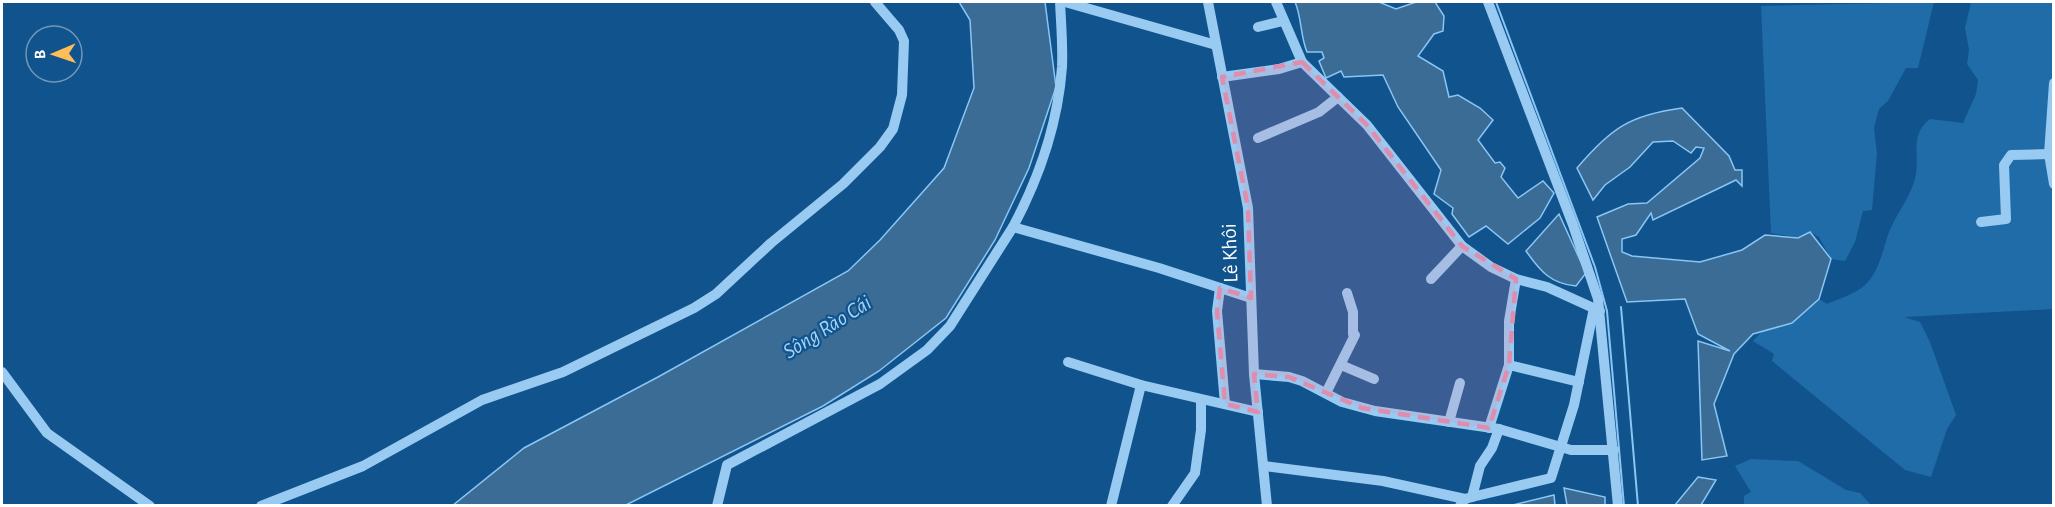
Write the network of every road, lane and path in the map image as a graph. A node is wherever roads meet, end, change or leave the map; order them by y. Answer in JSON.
{"nodes":[{"id":1,"x":874,"y":2,"type":"edge"},
{"id":2,"x":1060,"y":2,"type":"edge"},
{"id":3,"x":1065,"y":2,"type":"edge"},
{"id":4,"x":1208,"y":2,"type":"edge"},
{"id":5,"x":1276,"y":2,"type":"edge"},
{"id":6,"x":1488,"y":2,"type":"edge"},
{"id":7,"x":1283,"y":21,"type":"junction"},
{"id":8,"x":1258,"y":27,"type":"dead end"},
{"id":9,"x":1216,"y":45,"type":"junction"},
{"id":10,"x":1302,"y":62,"type":"junction"},
{"id":11,"x":1222,"y":77,"type":"junction"},
{"id":12,"x":2054,"y":82,"type":"edge"},
{"id":13,"x":2053,"y":88,"type":"edge"},
{"id":14,"x":1338,"y":97,"type":"junction"},
{"id":15,"x":1258,"y":138,"type":"dead end"},
{"id":16,"x":2049,"y":154,"type":"junction"},
{"id":17,"x":2054,"y":183,"type":"edge"},
{"id":18,"x":1981,"y":222,"type":"dead end"},
{"id":19,"x":1013,"y":227,"type":"junction"},
{"id":20,"x":1462,"y":246,"type":"junction"},
{"id":21,"x":1431,"y":279,"type":"dead end"},
{"id":22,"x":1516,"y":279,"type":"junction"},
{"id":23,"x":1220,"y":288,"type":"junction"},
{"id":24,"x":1347,"y":293,"type":"dead end"},
{"id":25,"x":1251,"y":298,"type":"junction"},
{"id":26,"x":1597,"y":310,"type":"junction"},
{"id":27,"x":1068,"y":362,"type":"dead end"},
{"id":28,"x":1509,"y":364,"type":"junction"},
{"id":29,"x":1341,"y":365,"type":"junction"},
{"id":30,"x":2,"y":372,"type":"edge"},
{"id":31,"x":1254,"y":374,"type":"junction"},
{"id":32,"x":1374,"y":379,"type":"dead end"},
{"id":33,"x":1579,"y":382,"type":"junction"},
{"id":34,"x":1460,"y":383,"type":"dead end"},
{"id":35,"x":1141,"y":385,"type":"junction"},
{"id":36,"x":1326,"y":393,"type":"junction"},
{"id":37,"x":1200,"y":400,"type":"junction"},
{"id":38,"x":1225,"y":404,"type":"junction"},
{"id":39,"x":1258,"y":412,"type":"junction"},
{"id":40,"x":1449,"y":422,"type":"junction"},
{"id":41,"x":1494,"y":428,"type":"junction"},
{"id":42,"x":1562,"y":448,"type":"junction"},
{"id":43,"x":1614,"y":450,"type":"junction"},
{"id":44,"x":1264,"y":466,"type":"junction"},
{"id":45,"x":1466,"y":500,"type":"edge"},
{"id":46,"x":150,"y":506,"type":"edge"},
{"id":47,"x":261,"y":506,"type":"edge"},
{"id":48,"x":717,"y":506,"type":"edge"},
{"id":49,"x":1111,"y":506,"type":"edge"},
{"id":50,"x":1172,"y":506,"type":"edge"},
{"id":51,"x":1267,"y":506,"type":"edge"},
{"id":52,"x":1618,"y":506,"type":"edge"}],
"edges":[{"from":1,"to":47,"type":"street"},
{"from":2,"to":19,"type":"street"},
{"from":3,"to":9,"type":"street"},
{"from":4,"to":9,"type":"street","name":"Lê Khôi"},
{"from":5,"to":7,"type":"street"},
{"from":6,"to":26,"type":"street"},
{"from":7,"to":8,"type":"street"},
{"from":7,"to":10,"type":"street"},
{"from":9,"to":11,"type":"street","name":"Lê Khôi"},
{"from":10,"to":11,"type":"street"},
{"from":10,"to":14,"type":"street"},
{"from":11,"to":25,"type":"street","name":"Lê Khôi"},
{"from":12,"to":13,"type":"street"},
{"from":13,"to":16,"type":"street"},
{"from":14,"to":15,"type":"street"},
{"from":14,"to":20,"type":"street"},
{"from":16,"to":17,"type":"street"},
{"from":16,"to":18,"type":"street"},
{"from":19,"to":23,"type":"street"},
{"from":19,"to":48,"type":"street"},
{"from":20,"to":21,"type":"street"},
{"from":20,"to":22,"type":"street"},
{"from":22,"to":26,"type":"street"},
{"from":22,"to":28,"type":"street"},
{"from":23,"to":25,"type":"street"},
{"from":23,"to":38,"type":"street"},
{"from":24,"to":29,"type":"street"},
{"from":25,"to":31,"type":"street","name":"Lê Khôi"},
{"from":26,"to":33,"type":"street"},
{"from":26,"to":43,"type":"street"},
{"from":27,"to":35,"type":"street"},
{"from":28,"to":33,"type":"street"},
{"from":28,"to":41,"type":"street"},
{"from":29,"to":32,"type":"street"},
{"from":29,"to":36,"type":"street"},
{"from":30,"to":46,"type":"street"},
{"from":31,"to":36,"type":"street"},
{"from":31,"to":39,"type":"street","name":"Lê Khôi"},
{"from":33,"to":42,"type":"street"},
{"from":34,"to":40,"type":"street"},
{"from":35,"to":37,"type":"street"},
{"from":35,"to":49,"type":"street"},
{"from":36,"to":40,"type":"street"},
{"from":37,"to":38,"type":"street"},
{"from":37,"to":50,"type":"street"},
{"from":38,"to":39,"type":"street"},
{"from":39,"to":44,"type":"street","name":"Lê Khôi"},
{"from":40,"to":41,"type":"street"},
{"from":41,"to":42,"type":"street"},
{"from":41,"to":45,"type":"street"},
{"from":42,"to":43,"type":"street"},
{"from":42,"to":45,"type":"street"},
{"from":43,"to":52,"type":"street"},
{"from":44,"to":45,"type":"street"},
{"from":44,"to":51,"type":"street","name":"Lê Khôi"}]}
